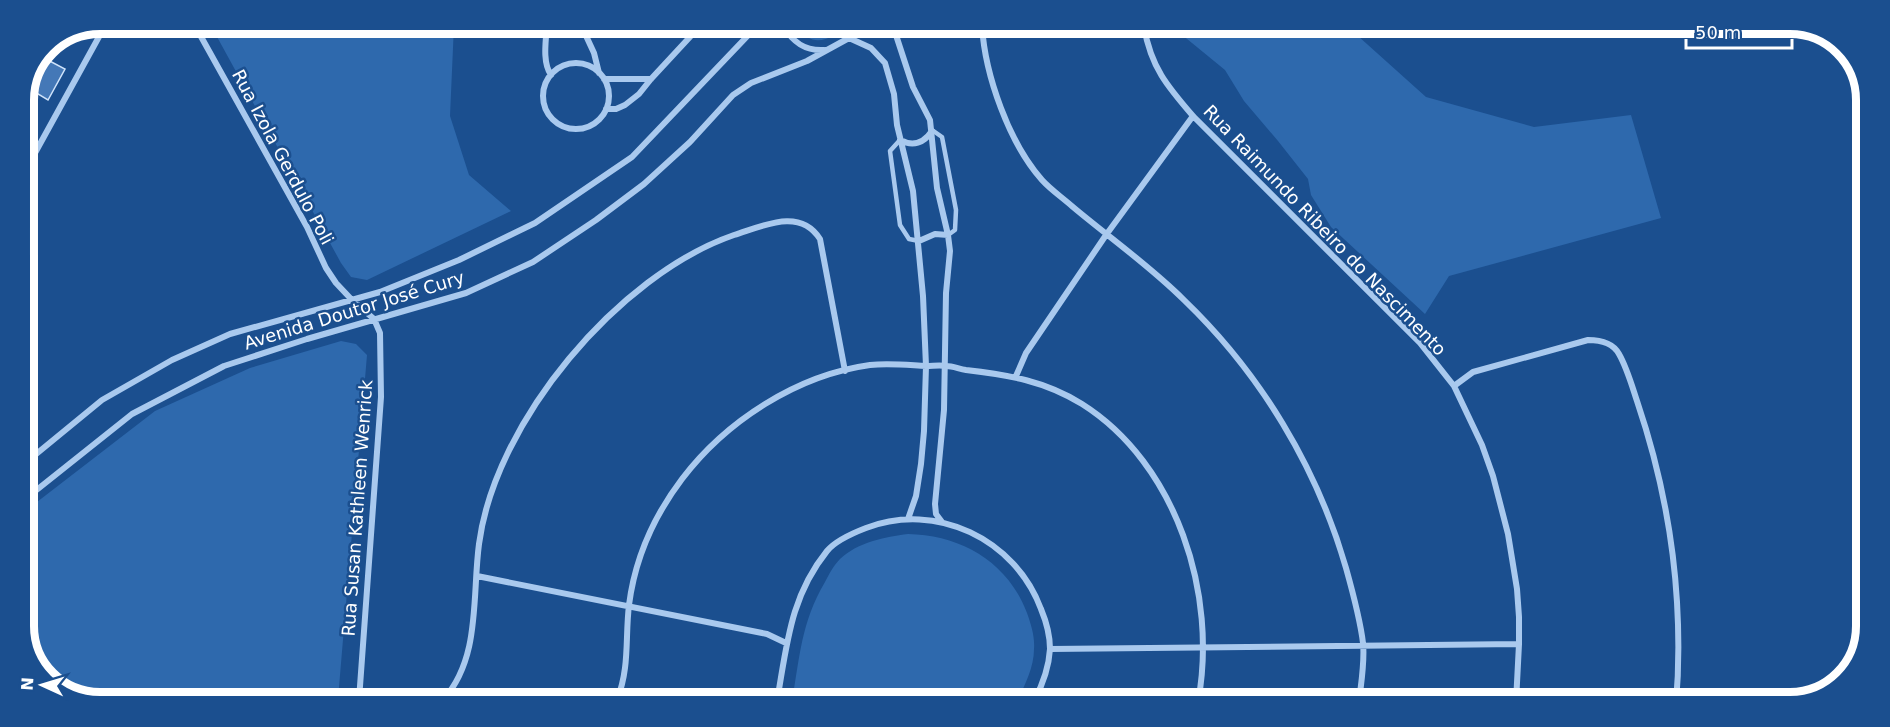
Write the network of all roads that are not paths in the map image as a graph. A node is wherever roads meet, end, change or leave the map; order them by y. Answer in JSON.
{"nodes":[{"id":1,"x":100,"y":34,"type":"edge"},
{"id":2,"x":200,"y":34,"type":"edge"},
{"id":3,"x":547,"y":34,"type":"edge"},
{"id":4,"x":585,"y":34,"type":"edge"},
{"id":5,"x":694,"y":34,"type":"edge"},
{"id":6,"x":749,"y":34,"type":"edge"},
{"id":7,"x":789,"y":34,"type":"edge"},
{"id":8,"x":855,"y":34,"type":"edge"},
{"id":9,"x":896,"y":34,"type":"edge"},
{"id":10,"x":983,"y":34,"type":"edge"},
{"id":11,"x":1146,"y":34,"type":"edge"},
{"id":12,"x":849,"y":38,"type":"junction"},
{"id":13,"x":826,"y":50,"type":"junction"},
{"id":14,"x":599,"y":73,"type":"junction"},
{"id":15,"x":551,"y":75,"type":"junction"},
{"id":16,"x":604,"y":79,"type":"junction"},
{"id":17,"x":651,"y":80,"type":"junction"},
{"id":18,"x":606,"y":109,"type":"junction"},
{"id":19,"x":1192,"y":116,"type":"junction"},
{"id":20,"x":932,"y":130,"type":"junction"},
{"id":21,"x":900,"y":140,"type":"junction"},
{"id":22,"x":34,"y":155,"type":"edge"},
{"id":23,"x":948,"y":235,"type":"junction"},
{"id":24,"x":1106,"y":235,"type":"junction"},
{"id":25,"x":918,"y":241,"type":"junction"},
{"id":26,"x":352,"y":300,"type":"junction"},
{"id":27,"x":374,"y":320,"type":"junction"},
{"id":28,"x":926,"y":366,"type":"junction"},
{"id":29,"x":945,"y":366,"type":"junction"},
{"id":30,"x":844,"y":371,"type":"junction"},
{"id":31,"x":1017,"y":376,"type":"junction"},
{"id":32,"x":1454,"y":386,"type":"junction"},
{"id":33,"x":35,"y":455,"type":"edge"},
{"id":34,"x":35,"y":491,"type":"edge"},
{"id":35,"x":908,"y":519,"type":"junction"},
{"id":36,"x":942,"y":522,"type":"junction"},
{"id":37,"x":477,"y":576,"type":"junction"},
{"id":38,"x":629,"y":606,"type":"junction"},
{"id":39,"x":786,"y":643,"type":"junction"},
{"id":40,"x":1520,"y":644,"type":"junction"},
{"id":41,"x":1363,"y":646,"type":"junction"},
{"id":42,"x":1204,"y":648,"type":"junction"},
{"id":43,"x":1050,"y":649,"type":"junction"},
{"id":44,"x":360,"y":692,"type":"edge"},
{"id":45,"x":449,"y":692,"type":"edge"},
{"id":46,"x":620,"y":692,"type":"edge"},
{"id":47,"x":778,"y":692,"type":"edge"},
{"id":48,"x":1038,"y":692,"type":"edge"},
{"id":49,"x":1200,"y":692,"type":"edge"},
{"id":50,"x":1360,"y":692,"type":"edge"},
{"id":51,"x":1517,"y":692,"type":"edge"},
{"id":52,"x":1676,"y":692,"type":"edge"}],
"edges":[{"from":1,"to":22,"type":"street"},
{"from":2,"to":26,"type":"street","name":"Rua Izola Gerdulo Poli"},
{"from":3,"to":15,"type":"street"},
{"from":4,"to":14,"type":"street"},
{"from":5,"to":17,"type":"street"},
{"from":6,"to":26,"type":"street","name":"Avenida Doutor José Cury"},
{"from":7,"to":13,"type":"street"},
{"from":8,"to":12,"type":"street","name":"Avenida Doutor José Cury"},
{"from":9,"to":20,"type":"street"},
{"from":10,"to":24,"type":"street"},
{"from":11,"to":19,"type":"street","name":"Rua Raimundo Ribeiro do Nascimento"},
{"from":12,"to":13,"type":"street","name":"Avenida Doutor José Cury"},
{"from":12,"to":21,"type":"street"},
{"from":13,"to":27,"type":"street","name":"Avenida Doutor José Cury"},
{"from":14,"to":15,"type":"street"},
{"from":14,"to":16,"type":"street"},
{"from":15,"to":18,"type":"street"},
{"from":16,"to":17,"type":"street"},
{"from":16,"to":18,"type":"street"},
{"from":17,"to":18,"type":"street"},
{"from":19,"to":24,"type":"street"},
{"from":19,"to":32,"type":"street","name":"Rua Raimundo Ribeiro do Nascimento"},
{"from":20,"to":21,"type":"street"},
{"from":20,"to":23,"type":"street"},
{"from":20,"to":23,"type":"lane"},
{"from":21,"to":25,"type":"street"},
{"from":21,"to":25,"type":"lane"},
{"from":23,"to":25,"type":"street"},
{"from":23,"to":29,"type":"street"},
{"from":24,"to":31,"type":"street"},
{"from":24,"to":41,"type":"street"},
{"from":25,"to":28,"type":"street"},
{"from":26,"to":27,"type":"street","name":"Rua Izola Gerdulo Poli"},
{"from":26,"to":33,"type":"street","name":"Avenida Doutor José Cury"},
{"from":27,"to":34,"type":"street","name":"Avenida Doutor José Cury"},
{"from":27,"to":44,"type":"street","name":"Rua Susan Kathleen Wenrick"},
{"from":28,"to":29,"type":"street"},
{"from":28,"to":30,"type":"street"},
{"from":28,"to":35,"type":"street"},
{"from":29,"to":31,"type":"street"},
{"from":29,"to":36,"type":"street"},
{"from":30,"to":37,"type":"street"},
{"from":30,"to":38,"type":"street"},
{"from":31,"to":42,"type":"street"},
{"from":32,"to":40,"type":"street","name":"Rua Raimundo Ribeiro do Nascimento"},
{"from":32,"to":52,"type":"street"},
{"from":35,"to":36,"type":"street"},
{"from":35,"to":39,"type":"street"},
{"from":36,"to":43,"type":"street"},
{"from":37,"to":38,"type":"street"},
{"from":37,"to":45,"type":"street"},
{"from":38,"to":39,"type":"street"},
{"from":38,"to":46,"type":"street"},
{"from":39,"to":47,"type":"street"},
{"from":40,"to":41,"type":"street"},
{"from":40,"to":51,"type":"street","name":"Rua Raimundo Ribeiro do Nascimento"},
{"from":41,"to":42,"type":"street"},
{"from":41,"to":50,"type":"street"},
{"from":42,"to":43,"type":"street"},
{"from":42,"to":49,"type":"street"},
{"from":43,"to":48,"type":"street"}]}
